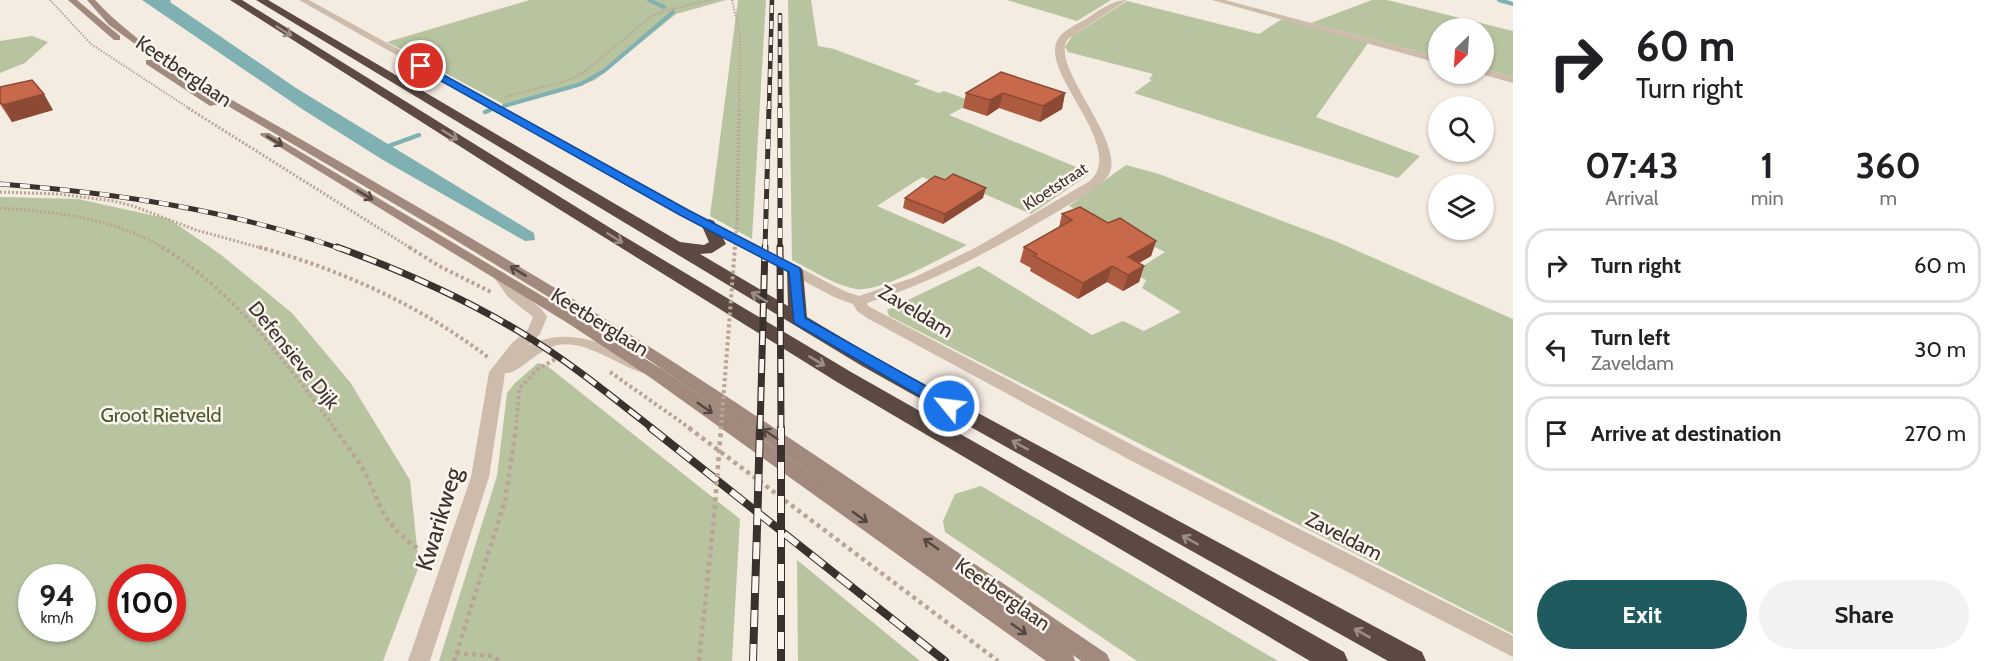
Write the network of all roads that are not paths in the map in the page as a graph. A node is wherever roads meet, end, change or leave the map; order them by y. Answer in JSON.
{"nodes":[{"id":1,"x":72,"y":0,"type":"edge"},
{"id":2,"x":91,"y":0,"type":"edge"},
{"id":3,"x":235,"y":0,"type":"edge"},
{"id":4,"x":261,"y":0,"type":"edge"},
{"id":5,"x":303,"y":0,"type":"edge"},
{"id":6,"x":1123,"y":0,"type":"edge"},
{"id":7,"x":1216,"y":0,"type":"edge"},
{"id":8,"x":1428,"y":57,"type":"edge"},
{"id":9,"x":1494,"y":75,"type":"edge"},
{"id":10,"x":1513,"y":80,"type":"edge"},
{"id":11,"x":709,"y":224,"type":"junction"},
{"id":12,"x":674,"y":247,"type":"junction"},
{"id":13,"x":795,"y":271,"type":"junction"},
{"id":14,"x":499,"y":275,"type":"junction"},
{"id":15,"x":859,"y":301,"type":"junction"},
{"id":16,"x":798,"y":320,"type":"junction"},
{"id":17,"x":657,"y":374,"type":"junction"},
{"id":18,"x":494,"y":389,"type":"junction"},
{"id":19,"x":1513,"y":647,"type":"edge"},
{"id":20,"x":418,"y":661,"type":"edge"},
{"id":21,"x":1064,"y":661,"type":"edge"},
{"id":22,"x":1099,"y":661,"type":"edge"},
{"id":23,"x":1335,"y":661,"type":"edge"},
{"id":24,"x":1413,"y":661,"type":"edge"}],
"edges":[{"from":1,"to":14,"type":"main road","name":"Keetberglaan","one_way":true},
{"from":22,"to":2,"type":"main road","name":"Keetberglaan","one_way":true},
{"from":3,"to":23,"type":"highway","one_way":true},
{"from":4,"to":12,"type":"highway"},
{"from":5,"to":11,"type":"street","name":"Zaveldam"},
{"from":6,"to":15,"type":"street","name":"Kloetstraat"},
{"from":7,"to":8,"type":"street"},
{"from":9,"to":10,"type":"street"},
{"from":11,"to":12,"type":"highway"},
{"from":11,"to":13,"type":"street","name":"Zaveldam"},
{"from":16,"to":12,"type":"highway","one_way":true},
{"from":13,"to":15,"type":"street","name":"Zaveldam"},
{"from":13,"to":16,"type":"highway"},
{"from":14,"to":17,"type":"main road","name":"Keetberglaan"},
{"from":14,"to":18,"type":"street","name":"Kwarikweg"},
{"from":15,"to":19,"type":"street","name":"Zaveldam"},
{"from":24,"to":16,"type":"highway","one_way":true},
{"from":17,"to":18,"type":"street","name":"Kwarikweg"},
{"from":17,"to":21,"type":"main road","name":"Keetberglaan","one_way":true},
{"from":18,"to":20,"type":"street","name":"Kwarikweg"}]}
